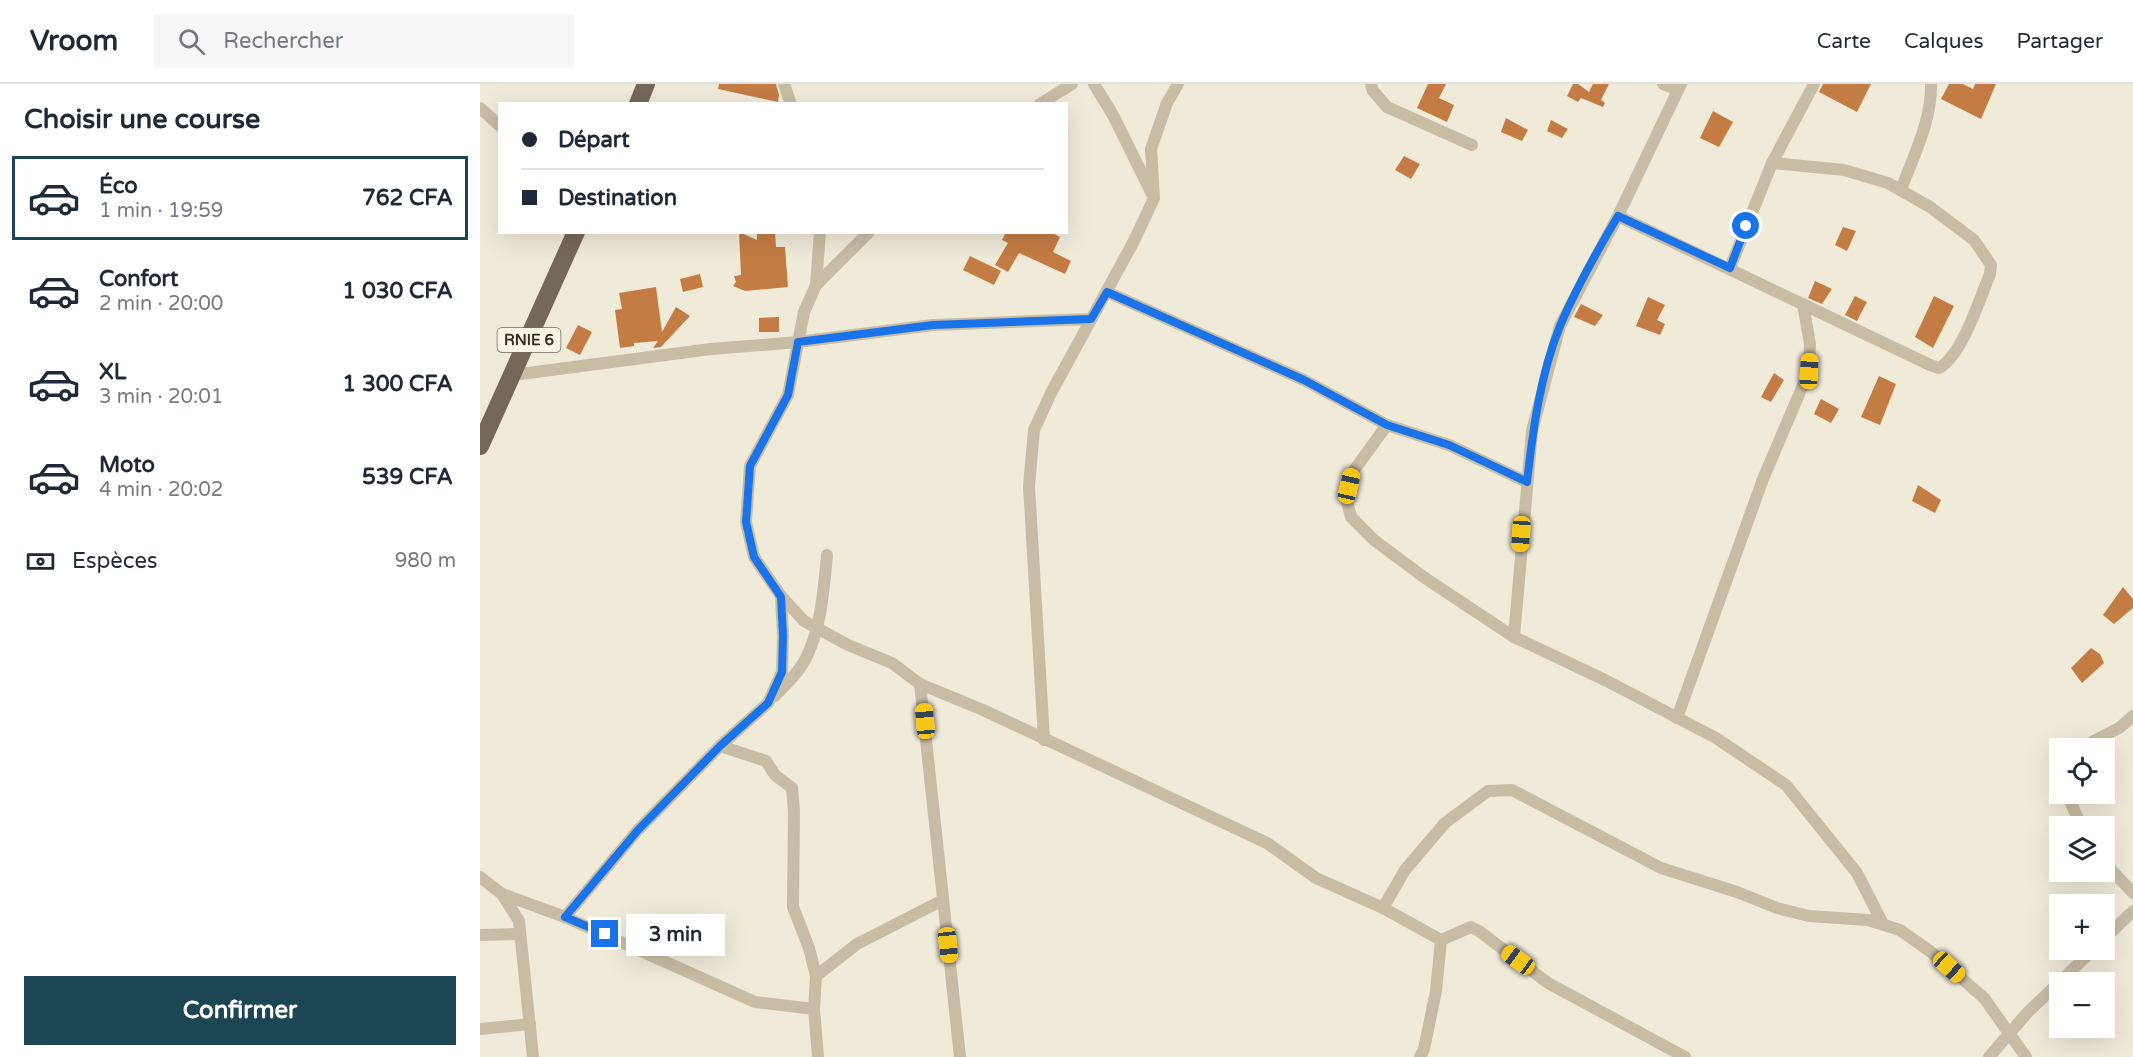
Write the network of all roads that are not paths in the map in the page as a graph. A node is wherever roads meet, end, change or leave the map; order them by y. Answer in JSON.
{"nodes":[{"id":1,"x":646,"y":84,"type":"edge"},
{"id":2,"x":784,"y":84,"type":"edge"},
{"id":3,"x":1072,"y":84,"type":"edge"},
{"id":4,"x":1094,"y":84,"type":"edge"},
{"id":5,"x":1178,"y":84,"type":"edge"},
{"id":6,"x":1371,"y":84,"type":"edge"},
{"id":7,"x":1663,"y":84,"type":"edge"},
{"id":8,"x":1814,"y":84,"type":"edge"},
{"id":9,"x":1931,"y":84,"type":"edge"},
{"id":10,"x":1680,"y":87,"type":"edge"},
{"id":11,"x":639,"y":102,"type":"edge"},
{"id":12,"x":790,"y":102,"type":"edge"},
{"id":13,"x":1043,"y":102,"type":"edge"},
{"id":14,"x":480,"y":108,"type":"edge"},
{"id":15,"x":498,"y":124,"type":"edge"},
{"id":16,"x":1472,"y":145,"type":"dead end"},
{"id":17,"x":1772,"y":163,"type":"junction"},
{"id":18,"x":1901,"y":190,"type":"junction"},
{"id":19,"x":1154,"y":198,"type":"junction"},
{"id":20,"x":1618,"y":216,"type":"junction"},
{"id":21,"x":575,"y":234,"type":"edge"},
{"id":22,"x":820,"y":234,"type":"edge"},
{"id":23,"x":867,"y":234,"type":"edge"},
{"id":24,"x":1730,"y":268,"type":"junction"},
{"id":25,"x":816,"y":285,"type":"junction"},
{"id":26,"x":1107,"y":292,"type":"junction"},
{"id":27,"x":1803,"y":304,"type":"junction"},
{"id":28,"x":1091,"y":319,"type":"junction"},
{"id":29,"x":798,"y":342,"type":"junction"},
{"id":30,"x":513,"y":375,"type":"junction"},
{"id":31,"x":1387,"y":425,"type":"junction"},
{"id":32,"x":480,"y":446,"type":"edge"},
{"id":33,"x":1527,"y":482,"type":"junction"},
{"id":34,"x":828,"y":555,"type":"dead end"},
{"id":35,"x":781,"y":597,"type":"junction"},
{"id":36,"x":816,"y":628,"type":"junction"},
{"id":37,"x":1514,"y":637,"type":"junction"},
{"id":38,"x":920,"y":684,"type":"junction"},
{"id":39,"x":768,"y":703,"type":"junction"},
{"id":40,"x":2133,"y":716,"type":"edge"},
{"id":41,"x":1677,"y":718,"type":"junction"},
{"id":42,"x":2100,"y":738,"type":"edge"},
{"id":43,"x":1044,"y":740,"type":"junction"},
{"id":44,"x":720,"y":746,"type":"junction"},
{"id":45,"x":2115,"y":874,"type":"edge"},
{"id":46,"x":480,"y":877,"type":"edge"},
{"id":47,"x":2133,"y":893,"type":"edge"},
{"id":48,"x":502,"y":894,"type":"junction"},
{"id":49,"x":943,"y":900,"type":"junction"},
{"id":50,"x":1383,"y":908,"type":"junction"},
{"id":51,"x":2133,"y":911,"type":"edge"},
{"id":52,"x":565,"y":917,"type":"junction"},
{"id":53,"x":1883,"y":924,"type":"junction"},
{"id":54,"x":2115,"y":928,"type":"edge"},
{"id":55,"x":520,"y":934,"type":"junction"},
{"id":56,"x":480,"y":935,"type":"edge"},
{"id":57,"x":1441,"y":940,"type":"junction"},
{"id":58,"x":2083,"y":960,"type":"edge"},
{"id":59,"x":816,"y":976,"type":"junction"},
{"id":60,"x":814,"y":1009,"type":"junction"},
{"id":61,"x":530,"y":1024,"type":"junction"},
{"id":62,"x":480,"y":1029,"type":"edge"},
{"id":63,"x":2010,"y":1036,"type":"junction"},
{"id":64,"x":533,"y":1057,"type":"edge"},
{"id":65,"x":818,"y":1057,"type":"edge"},
{"id":66,"x":960,"y":1057,"type":"edge"},
{"id":67,"x":1420,"y":1057,"type":"edge"},
{"id":68,"x":1685,"y":1057,"type":"edge"},
{"id":69,"x":1989,"y":1057,"type":"edge"},
{"id":70,"x":2026,"y":1057,"type":"edge"}],
"edges":[{"from":1,"to":11,"type":"main road"},
{"from":2,"to":12,"type":"street"},
{"from":3,"to":13,"type":"street"},
{"from":4,"to":19,"type":"street"},
{"from":5,"to":19,"type":"street"},
{"from":6,"to":16,"type":"street"},
{"from":7,"to":10,"type":"street"},
{"from":8,"to":17,"type":"street"},
{"from":9,"to":18,"type":"street"},
{"from":10,"to":20,"type":"street"},
{"from":14,"to":15,"type":"street"},
{"from":17,"to":18,"type":"street"},
{"from":17,"to":24,"type":"street"},
{"from":18,"to":27,"type":"street"},
{"from":19,"to":26,"type":"street"},
{"from":20,"to":24,"type":"street"},
{"from":20,"to":33,"type":"street"},
{"from":21,"to":30,"type":"main road","number":"RNIE 6"},
{"from":22,"to":25,"type":"street"},
{"from":23,"to":25,"type":"street"},
{"from":24,"to":27,"type":"street"},
{"from":25,"to":29,"type":"street"},
{"from":26,"to":28,"type":"street"},
{"from":26,"to":31,"type":"street"},
{"from":27,"to":41,"type":"street"},
{"from":28,"to":29,"type":"street"},
{"from":28,"to":43,"type":"street"},
{"from":29,"to":30,"type":"street"},
{"from":29,"to":35,"type":"street"},
{"from":30,"to":32,"type":"main road","number":"RNIE 6"},
{"from":31,"to":33,"type":"street"},
{"from":31,"to":37,"type":"street"},
{"from":33,"to":37,"type":"street"},
{"from":34,"to":36,"type":"street"},
{"from":35,"to":36,"type":"street"},
{"from":35,"to":39,"type":"street"},
{"from":36,"to":38,"type":"street"},
{"from":36,"to":39,"type":"street"},
{"from":37,"to":41,"type":"street"},
{"from":38,"to":43,"type":"street"},
{"from":38,"to":49,"type":"street"},
{"from":39,"to":44,"type":"street"},
{"from":40,"to":42,"type":"street"},
{"from":41,"to":53,"type":"street"},
{"from":43,"to":50,"type":"street"},
{"from":44,"to":52,"type":"street"},
{"from":44,"to":59,"type":"street"},
{"from":45,"to":47,"type":"street"},
{"from":46,"to":48,"type":"street"},
{"from":48,"to":52,"type":"street"},
{"from":48,"to":55,"type":"street"},
{"from":49,"to":59,"type":"street"},
{"from":49,"to":66,"type":"street"},
{"from":50,"to":53,"type":"street"},
{"from":50,"to":57,"type":"street"},
{"from":51,"to":54,"type":"street"},
{"from":52,"to":60,"type":"street"},
{"from":53,"to":63,"type":"street"},
{"from":55,"to":56,"type":"street"},
{"from":55,"to":61,"type":"street"},
{"from":57,"to":67,"type":"street"},
{"from":57,"to":68,"type":"street"},
{"from":58,"to":63,"type":"street"},
{"from":59,"to":60,"type":"street"},
{"from":60,"to":65,"type":"street"},
{"from":61,"to":62,"type":"street"},
{"from":61,"to":64,"type":"street"},
{"from":63,"to":69,"type":"street"},
{"from":63,"to":70,"type":"street"}]}
